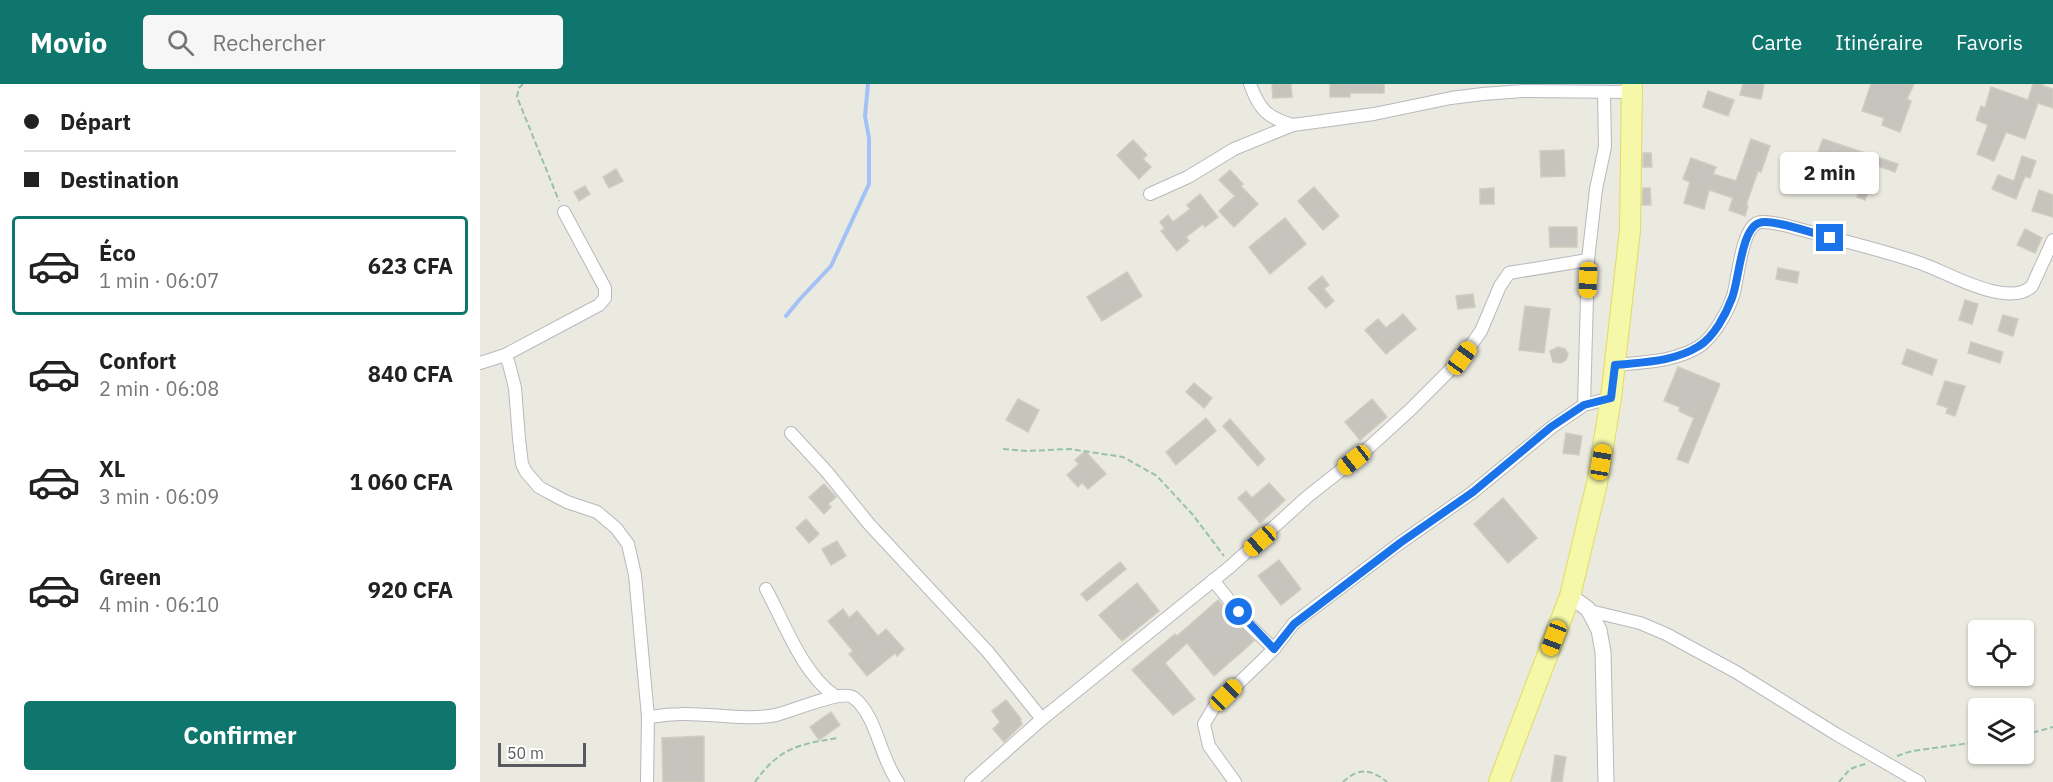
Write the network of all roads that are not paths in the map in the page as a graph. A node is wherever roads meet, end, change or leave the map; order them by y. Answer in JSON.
{"nodes":[{"id":1,"x":1250,"y":84,"type":"edge"},
{"id":2,"x":1632,"y":88,"type":"edge"},
{"id":3,"x":1604,"y":93,"type":"junction"},
{"id":4,"x":1293,"y":124,"type":"junction"},
{"id":5,"x":1149,"y":194,"type":"dead end"},
{"id":6,"x":564,"y":212,"type":"road end"},
{"id":7,"x":2053,"y":240,"type":"edge"},
{"id":8,"x":1588,"y":260,"type":"junction"},
{"id":9,"x":505,"y":355,"type":"junction"},
{"id":10,"x":480,"y":363,"type":"edge"},
{"id":11,"x":1615,"y":365,"type":"junction"},
{"id":12,"x":1611,"y":398,"type":"junction"},
{"id":13,"x":1584,"y":405,"type":"junction"},
{"id":14,"x":791,"y":433,"type":"dead end"},
{"id":15,"x":1213,"y":580,"type":"junction"},
{"id":16,"x":766,"y":589,"type":"dead end"},
{"id":17,"x":1570,"y":596,"type":"junction"},
{"id":18,"x":1590,"y":611,"type":"junction"},
{"id":19,"x":1274,"y":649,"type":"junction"},
{"id":20,"x":835,"y":696,"type":"junction"},
{"id":21,"x":648,"y":717,"type":"junction"},
{"id":22,"x":1042,"y":720,"type":"junction"},
{"id":23,"x":647,"y":782,"type":"edge"},
{"id":24,"x":898,"y":782,"type":"edge"},
{"id":25,"x":971,"y":782,"type":"edge"},
{"id":26,"x":1235,"y":782,"type":"edge"},
{"id":27,"x":1499,"y":782,"type":"edge"},
{"id":28,"x":1606,"y":782,"type":"edge"},
{"id":29,"x":1919,"y":782,"type":"edge"}],
"edges":[{"from":1,"to":4,"type":"street"},
{"from":2,"to":3,"type":"street"},
{"from":2,"to":11,"type":"main road"},
{"from":3,"to":4,"type":"street"},
{"from":3,"to":8,"type":"street"},
{"from":4,"to":5,"type":"street"},
{"from":6,"to":9,"type":"street"},
{"from":7,"to":11,"type":"street"},
{"from":8,"to":13,"type":"street"},
{"from":8,"to":15,"type":"street"},
{"from":9,"to":10,"type":"street"},
{"from":9,"to":21,"type":"street"},
{"from":11,"to":12,"type":"main road"},
{"from":12,"to":13,"type":"street"},
{"from":12,"to":17,"type":"main road"},
{"from":13,"to":19,"type":"street"},
{"from":14,"to":22,"type":"street"},
{"from":15,"to":19,"type":"street"},
{"from":15,"to":22,"type":"street"},
{"from":16,"to":20,"type":"street"},
{"from":17,"to":18,"type":"street"},
{"from":17,"to":27,"type":"main road"},
{"from":18,"to":28,"type":"street"},
{"from":18,"to":29,"type":"street"},
{"from":19,"to":26,"type":"street"},
{"from":20,"to":21,"type":"street"},
{"from":20,"to":24,"type":"street"},
{"from":21,"to":23,"type":"street"},
{"from":22,"to":25,"type":"street"}]}
